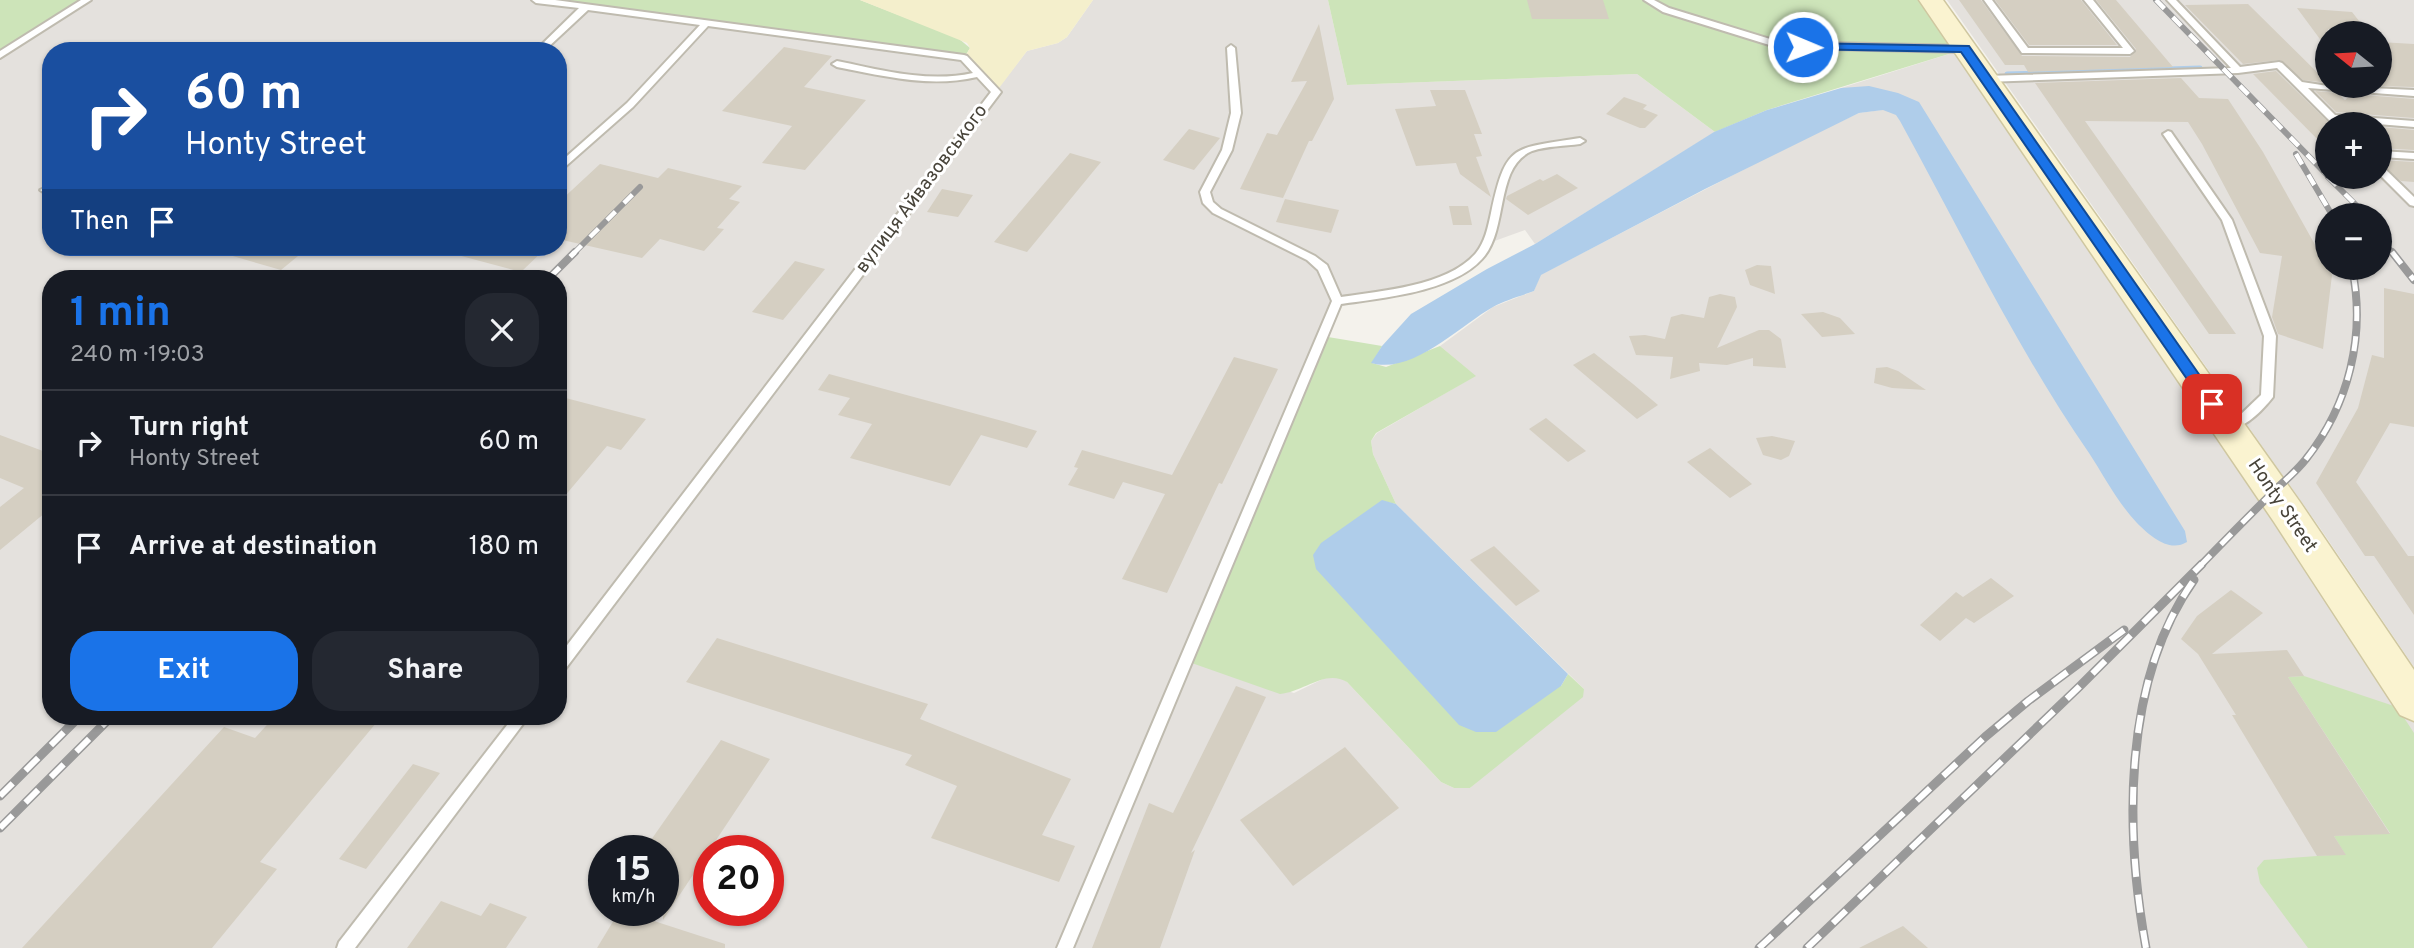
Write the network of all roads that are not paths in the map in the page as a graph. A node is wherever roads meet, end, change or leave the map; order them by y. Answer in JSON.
{"nodes":[{"id":1,"x":87,"y":0,"type":"edge"},
{"id":2,"x":536,"y":0,"type":"edge"},
{"id":3,"x":1648,"y":0,"type":"edge"},
{"id":4,"x":1931,"y":0,"type":"edge"},
{"id":5,"x":1988,"y":0,"type":"edge"},
{"id":6,"x":2088,"y":0,"type":"edge"},
{"id":7,"x":2171,"y":0,"type":"edge"},
{"id":8,"x":586,"y":7,"type":"junction"},
{"id":9,"x":706,"y":23,"type":"junction"},
{"id":10,"x":549,"y":42,"type":"edge"},
{"id":11,"x":1231,"y":48,"type":"dead end"},
{"id":12,"x":1965,"y":49,"type":"junction"},
{"id":13,"x":0,"y":55,"type":"edge"},
{"id":14,"x":837,"y":64,"type":"dead end"},
{"id":15,"x":2238,"y":70,"type":"junction"},
{"id":16,"x":979,"y":74,"type":"junction"},
{"id":17,"x":1986,"y":79,"type":"junction"},
{"id":18,"x":2299,"y":85,"type":"junction"},
{"id":19,"x":2414,"y":93,"type":"edge"},
{"id":20,"x":2326,"y":112,"type":"edge"},
{"id":21,"x":2392,"y":123,"type":"edge"},
{"id":22,"x":2414,"y":124,"type":"edge"},
{"id":23,"x":2168,"y":134,"type":"dead end"},
{"id":24,"x":1580,"y":141,"type":"dead end"},
{"id":25,"x":2392,"y":155,"type":"edge"},
{"id":26,"x":2414,"y":156,"type":"edge"},
{"id":27,"x":567,"y":162,"type":"edge"},
{"id":28,"x":2392,"y":181,"type":"edge"},
{"id":29,"x":2398,"y":187,"type":"junction"},
{"id":30,"x":2414,"y":188,"type":"edge"},
{"id":31,"x":2414,"y":203,"type":"edge"},
{"id":32,"x":1337,"y":301,"type":"junction"},
{"id":33,"x":2227,"y":426,"type":"junction"},
{"id":34,"x":567,"y":656,"type":"edge"},
{"id":35,"x":2414,"y":703,"type":"edge"},
{"id":36,"x":515,"y":725,"type":"edge"},
{"id":37,"x":345,"y":948,"type":"edge"},
{"id":38,"x":1065,"y":948,"type":"edge"}],
"edges":[{"from":1,"to":13,"type":"lane"},
{"from":2,"to":8,"type":"lane","name":"вулиця Айвазовського"},
{"from":3,"to":12,"type":"lane"},
{"from":4,"to":12,"type":"street","name":"Honty Street"},
{"from":5,"to":6,"type":"lane"},
{"from":7,"to":15,"type":"lane"},
{"from":8,"to":9,"type":"lane","name":"вулиця Айвазовського"},
{"from":8,"to":10,"type":"lane"},
{"from":9,"to":16,"type":"lane","name":"вулиця Айвазовського"},
{"from":9,"to":27,"type":"lane"},
{"from":11,"to":32,"type":"lane"},
{"from":12,"to":17,"type":"street","name":"Honty Street"},
{"from":14,"to":16,"type":"lane"},
{"from":15,"to":17,"type":"lane"},
{"from":15,"to":18,"type":"lane"},
{"from":16,"to":34,"type":"lane","name":"вулиця Айвазовського"},
{"from":17,"to":33,"type":"street","name":"Honty Street"},
{"from":18,"to":19,"type":"lane"},
{"from":18,"to":20,"type":"lane"},
{"from":21,"to":22,"type":"lane"},
{"from":23,"to":33,"type":"lane"},
{"from":24,"to":32,"type":"lane"},
{"from":25,"to":26,"type":"lane"},
{"from":28,"to":29,"type":"lane"},
{"from":29,"to":30,"type":"lane"},
{"from":29,"to":31,"type":"lane"},
{"from":32,"to":38,"type":"lane"},
{"from":33,"to":35,"type":"street","name":"Honty Street"},
{"from":36,"to":37,"type":"lane"}]}
